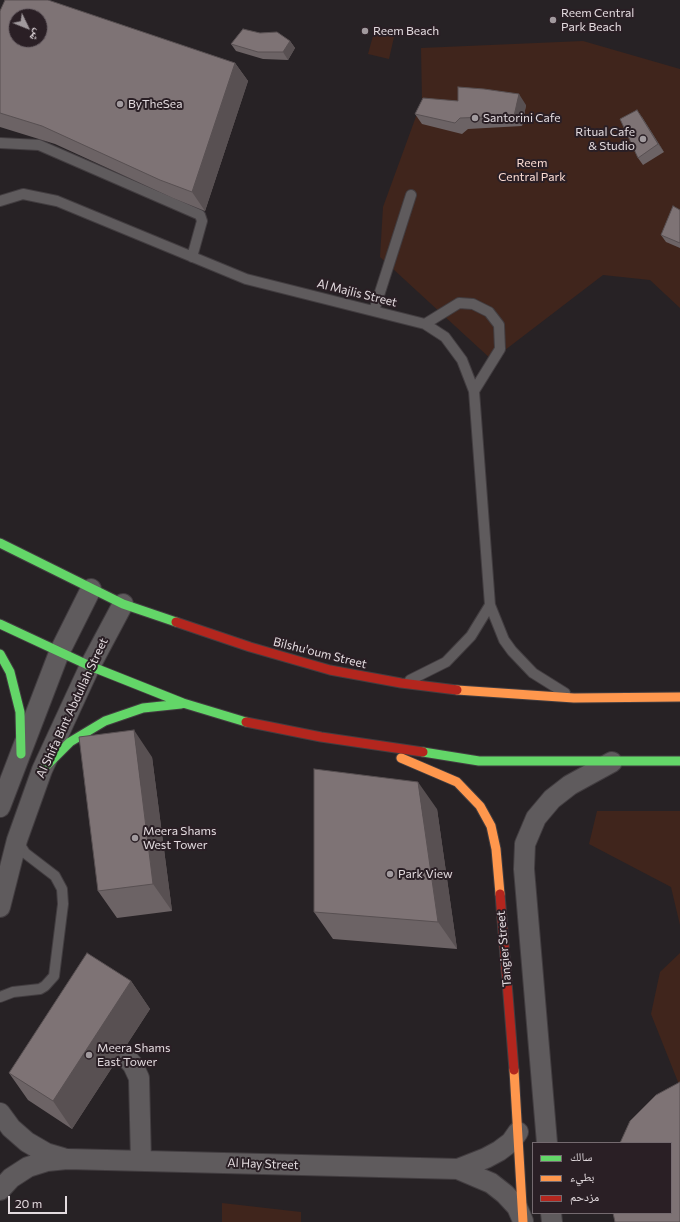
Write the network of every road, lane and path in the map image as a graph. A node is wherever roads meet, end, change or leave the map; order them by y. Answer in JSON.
{"nodes":[{"id":1,"x":0,"y":143,"type":"edge"},
{"id":2,"x":411,"y":195,"type":"dead end"},
{"id":3,"x":0,"y":201,"type":"edge"},
{"id":4,"x":192,"y":257,"type":"junction"},
{"id":5,"x":374,"y":311,"type":"junction"},
{"id":6,"x":425,"y":324,"type":"junction"},
{"id":7,"x":474,"y":391,"type":"junction"},
{"id":8,"x":0,"y":543,"type":"edge"},
{"id":9,"x":91,"y":589,"type":"junction"},
{"id":10,"x":123,"y":604,"type":"junction"},
{"id":11,"x":490,"y":605,"type":"junction"},
{"id":12,"x":0,"y":624,"type":"edge"},
{"id":13,"x":59,"y":653,"type":"junction"},
{"id":14,"x":0,"y":654,"type":"edge"},
{"id":15,"x":90,"y":666,"type":"junction"},
{"id":16,"x":401,"y":683,"type":"junction"},
{"id":17,"x":680,"y":696,"type":"edge"},
{"id":18,"x":574,"y":698,"type":"junction"},
{"id":19,"x":183,"y":704,"type":"junction"},
{"id":20,"x":370,"y":746,"type":"junction"},
{"id":21,"x":21,"y":754,"type":"junction"},
{"id":22,"x":680,"y":761,"type":"edge"},
{"id":23,"x":612,"y":762,"type":"junction"},
{"id":24,"x":42,"y":770,"type":"junction"},
{"id":25,"x":0,"y":807,"type":"edge"},
{"id":26,"x":17,"y":840,"type":"junction"},
{"id":27,"x":0,"y":907,"type":"edge"},
{"id":28,"x":0,"y":997,"type":"edge"},
{"id":29,"x":124,"y":1055,"type":"dead end"},
{"id":30,"x":0,"y":1113,"type":"edge"},
{"id":31,"x":518,"y":1132,"type":"junction"},
{"id":32,"x":547,"y":1142,"type":"edge"},
{"id":33,"x":67,"y":1159,"type":"junction"},
{"id":34,"x":141,"y":1161,"type":"junction"},
{"id":35,"x":458,"y":1169,"type":"junction"},
{"id":36,"x":0,"y":1190,"type":"edge"},
{"id":37,"x":523,"y":1222,"type":"edge"}],
"edges":[{"from":1,"to":4,"type":"lane"},
{"from":2,"to":5,"type":"lane"},
{"from":3,"to":4,"type":"lane","name":"Al Majlis Street"},
{"from":4,"to":5,"type":"lane","name":"Al Majlis Street"},
{"from":5,"to":6,"type":"lane","name":"Al Majlis Street"},
{"from":6,"to":7,"type":"lane","name":"Al Majlis Street"},
{"from":6,"to":7,"type":"lane"},
{"from":7,"to":11,"type":"lane","name":"Al Majlis Street"},
{"from":8,"to":9,"type":"main road","name":"Bilshu'oum Street"},
{"from":9,"to":10,"type":"main road","name":"Bilshu'oum Street"},
{"from":9,"to":13,"type":"street"},
{"from":10,"to":15,"type":"street","name":"Al Shifa Bint Abdullah Street"},
{"from":10,"to":16,"type":"main road","name":"Bilshu'oum Street"},
{"from":11,"to":16,"type":"lane"},
{"from":11,"to":18,"type":"lane","name":"Al Majlis Street"},
{"from":12,"to":13,"type":"main road"},
{"from":13,"to":15,"type":"main road"},
{"from":13,"to":21,"type":"street"},
{"from":14,"to":21,"type":"main road"},
{"from":15,"to":19,"type":"main road"},
{"from":15,"to":24,"type":"street","name":"Al Shifa Bint Abdullah Street"},
{"from":16,"to":18,"type":"main road","name":"Bilshu'oum Street"},
{"from":17,"to":18,"type":"main road","name":"Bilshu'oum Street"},
{"from":19,"to":20,"type":"main road"},
{"from":19,"to":24,"type":"main road"},
{"from":20,"to":23,"type":"main road"},
{"from":20,"to":31,"type":"main road","name":"Tangier Street"},
{"from":21,"to":25,"type":"street"},
{"from":22,"to":23,"type":"main road"},
{"from":23,"to":32,"type":"street"},
{"from":24,"to":26,"type":"street","name":"Al Shifa Bint Abdullah Street"},
{"from":26,"to":27,"type":"street","name":"Al Shifa Bint Abdullah Street"},
{"from":26,"to":28,"type":"lane"},
{"from":29,"to":34,"type":"street"},
{"from":30,"to":33,"type":"street","name":"Al Hay Street"},
{"from":31,"to":35,"type":"street","name":"Al Hay Street"},
{"from":31,"to":37,"type":"main road","name":"Tangier Street"},
{"from":33,"to":34,"type":"street","name":"Al Hay Street"},
{"from":33,"to":36,"type":"street","name":"Al Hay Street"},
{"from":34,"to":35,"type":"street","name":"Al Hay Street"},
{"from":35,"to":37,"type":"street","name":"Al Hay Street"}]}
